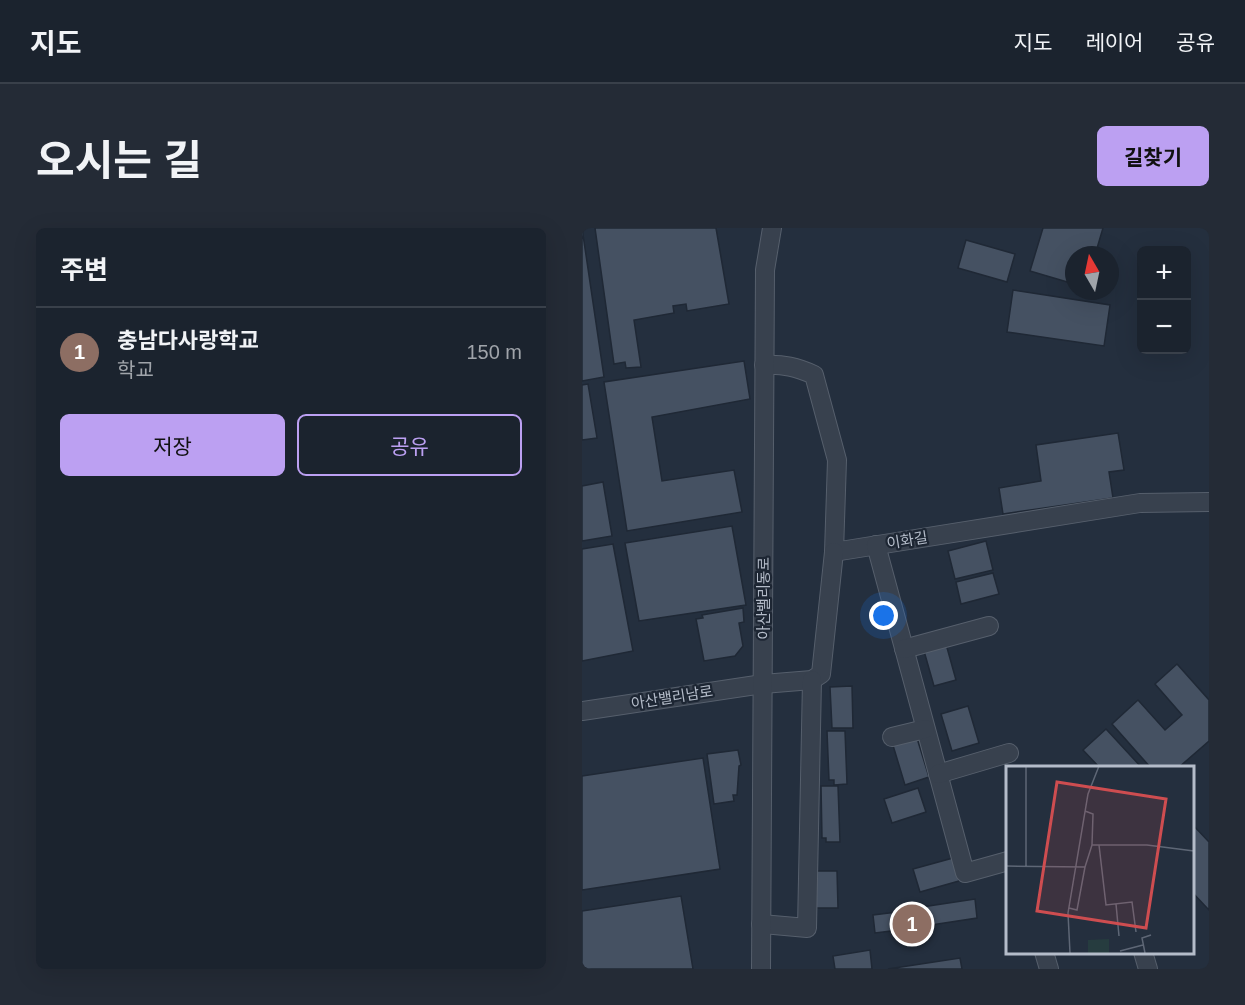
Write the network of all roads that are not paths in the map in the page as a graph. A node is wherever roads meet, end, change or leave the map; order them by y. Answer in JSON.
{"nodes":[{"id":1,"x":772,"y":228,"type":"edge"},
{"id":2,"x":764,"y":365,"type":"junction"},
{"id":3,"x":1209,"y":502,"type":"edge"},
{"id":4,"x":876,"y":545,"type":"junction"},
{"id":5,"x":834,"y":552,"type":"junction"},
{"id":6,"x":989,"y":626,"type":"dead end"},
{"id":7,"x":904,"y":649,"type":"junction"},
{"id":8,"x":813,"y":680,"type":"junction"},
{"id":9,"x":763,"y":684,"type":"junction"},
{"id":10,"x":582,"y":711,"type":"edge"},
{"id":11,"x":926,"y":729,"type":"junction"},
{"id":12,"x":892,"y":737,"type":"dead end"},
{"id":13,"x":1009,"y":753,"type":"dead end"},
{"id":14,"x":938,"y":774,"type":"junction"},
{"id":15,"x":1006,"y":862,"type":"edge"},
{"id":16,"x":761,"y":924,"type":"junction"},
{"id":17,"x":1045,"y":954,"type":"edge"},
{"id":18,"x":1144,"y":954,"type":"edge"},
{"id":19,"x":761,"y":969,"type":"edge"},
{"id":20,"x":1049,"y":969,"type":"edge"},
{"id":21,"x":1148,"y":969,"type":"edge"}],
"edges":[{"from":1,"to":2,"type":"street","name":"아산밸리동로"},
{"from":2,"to":5,"type":"street"},
{"from":2,"to":9,"type":"street","name":"아산밸리동로"},
{"from":3,"to":4,"type":"street","name":"이화길"},
{"from":4,"to":5,"type":"street","name":"이화길"},
{"from":4,"to":7,"type":"street"},
{"from":5,"to":8,"type":"street"},
{"from":6,"to":7,"type":"street"},
{"from":7,"to":11,"type":"street"},
{"from":8,"to":9,"type":"street","name":"아산밸리남로"},
{"from":8,"to":16,"type":"street"},
{"from":9,"to":10,"type":"street","name":"아산밸리남로"},
{"from":9,"to":16,"type":"street","name":"아산밸리동로"},
{"from":11,"to":12,"type":"street"},
{"from":11,"to":14,"type":"street"},
{"from":13,"to":14,"type":"street"},
{"from":14,"to":15,"type":"street"},
{"from":16,"to":19,"type":"street","name":"아산밸리동로"},
{"from":17,"to":20,"type":"street"},
{"from":18,"to":21,"type":"street"}]}
